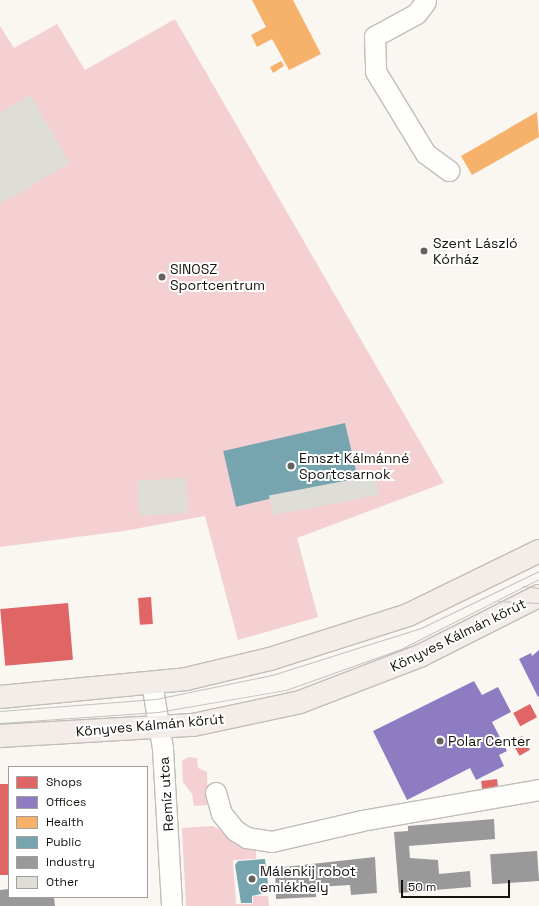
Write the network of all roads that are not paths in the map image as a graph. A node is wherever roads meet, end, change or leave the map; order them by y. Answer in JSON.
{"nodes":[{"id":1,"x":430,"y":1,"type":"edge"},
{"id":2,"x":449,"y":171,"type":"dead end"},
{"id":3,"x":539,"y":551,"type":"edge"},
{"id":4,"x":539,"y":596,"type":"edge"},
{"id":5,"x":152,"y":683,"type":"junction"},
{"id":6,"x":2,"y":695,"type":"edge"},
{"id":7,"x":160,"y":727,"type":"junction"},
{"id":8,"x":0,"y":736,"type":"edge"},
{"id":9,"x":535,"y":781,"type":"edge"},
{"id":10,"x":216,"y":793,"type":"dead end"},
{"id":11,"x":172,"y":906,"type":"edge"}],
"edges":[{"from":1,"to":2,"type":"street"},
{"from":3,"to":5,"type":"main road"},
{"from":4,"to":7,"type":"main road","name":"Könyves Kálmán körút"},
{"from":5,"to":6,"type":"main road"},
{"from":5,"to":7,"type":"street","name":"Remíz utca"},
{"from":7,"to":8,"type":"main road","name":"Könyves Kálmán körút"},
{"from":7,"to":11,"type":"street","name":"Remíz utca"},
{"from":9,"to":10,"type":"street"}]}
